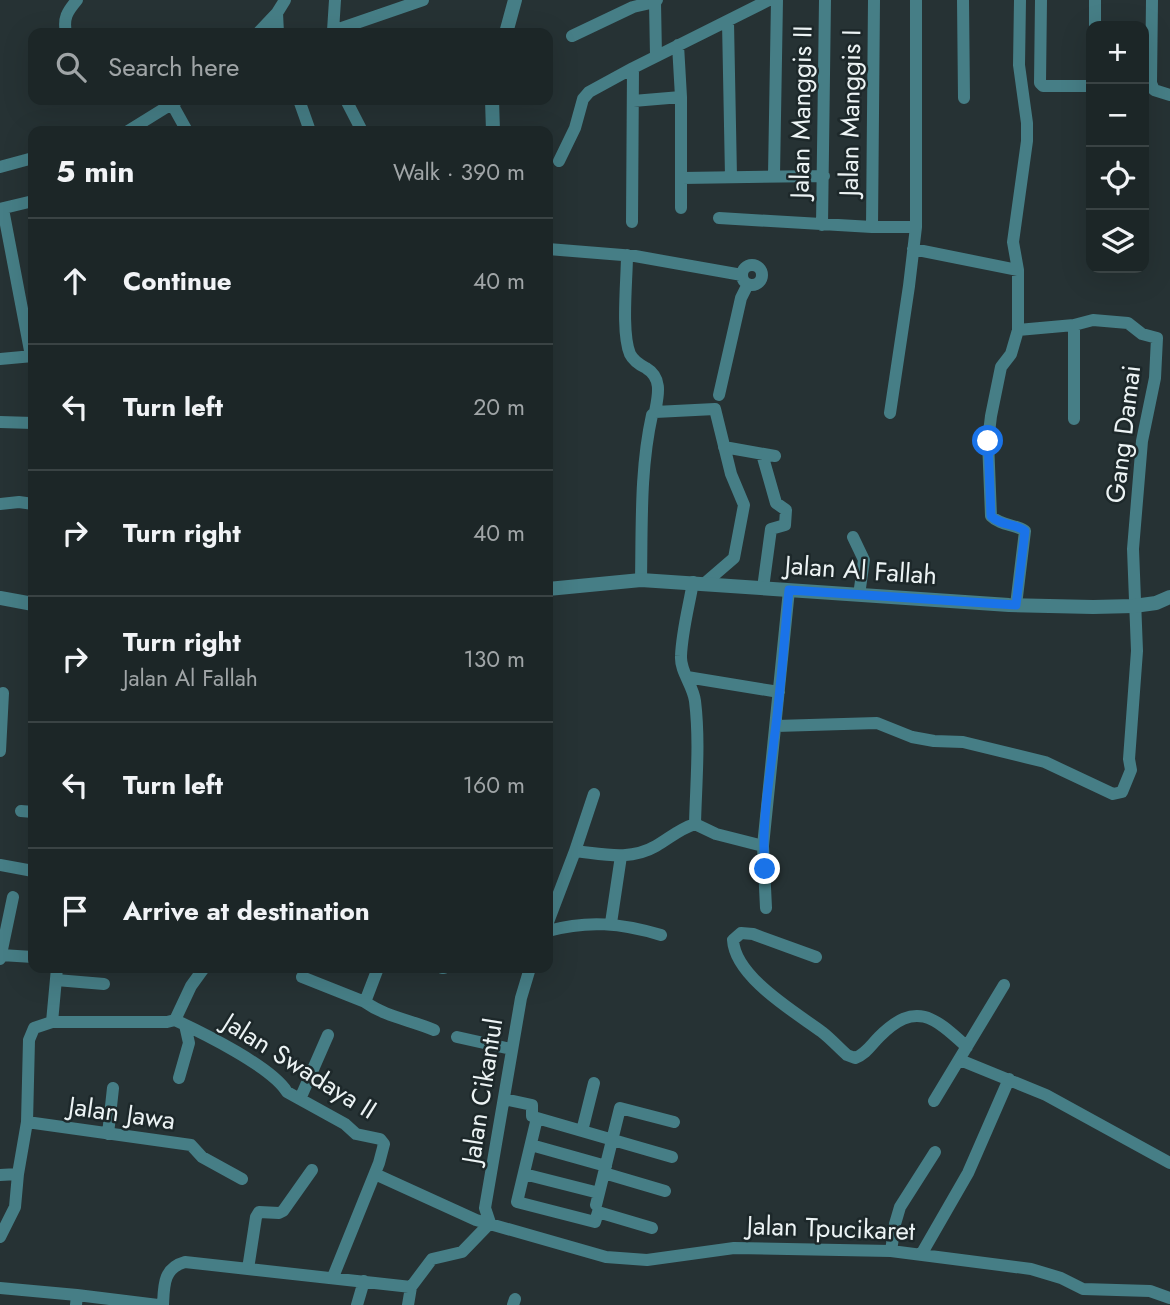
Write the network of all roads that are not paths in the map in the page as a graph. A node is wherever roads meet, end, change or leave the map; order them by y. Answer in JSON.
{"nodes":[{"id":1,"x":77,"y":0,"type":"edge"},
{"id":2,"x":285,"y":0,"type":"edge"},
{"id":3,"x":335,"y":0,"type":"edge"},
{"id":4,"x":423,"y":0,"type":"edge"},
{"id":5,"x":515,"y":0,"type":"edge"},
{"id":6,"x":769,"y":0,"type":"edge"},
{"id":7,"x":777,"y":0,"type":"edge"},
{"id":8,"x":825,"y":0,"type":"edge"},
{"id":9,"x":874,"y":0,"type":"edge"},
{"id":10,"x":916,"y":0,"type":"edge"},
{"id":11,"x":963,"y":0,"type":"edge"},
{"id":12,"x":1020,"y":0,"type":"edge"},
{"id":13,"x":1041,"y":0,"type":"edge"},
{"id":14,"x":1095,"y":0,"type":"edge"},
{"id":15,"x":1153,"y":0,"type":"edge"},
{"id":16,"x":656,"y":1,"type":"edge"},
{"id":17,"x":408,"y":2,"type":"edge"},
{"id":18,"x":277,"y":13,"type":"junction"},
{"id":19,"x":1095,"y":21,"type":"edge"},
{"id":20,"x":728,"y":22,"type":"junction"},
{"id":21,"x":65,"y":28,"type":"edge"},
{"id":22,"x":263,"y":28,"type":"edge"},
{"id":23,"x":278,"y":28,"type":"edge"},
{"id":24,"x":333,"y":28,"type":"edge"},
{"id":25,"x":343,"y":28,"type":"edge"},
{"id":26,"x":507,"y":28,"type":"edge"},
{"id":27,"x":572,"y":36,"type":"dead end"},
{"id":28,"x":678,"y":45,"type":"junction"},
{"id":29,"x":656,"y":56,"type":"junction"},
{"id":30,"x":633,"y":68,"type":"junction"},
{"id":31,"x":1086,"y":86,"type":"edge"},
{"id":32,"x":1170,"y":95,"type":"edge"},
{"id":33,"x":681,"y":97,"type":"junction"},
{"id":34,"x":964,"y":98,"type":"dead end"},
{"id":35,"x":633,"y":101,"type":"junction"},
{"id":36,"x":170,"y":105,"type":"edge"},
{"id":37,"x":176,"y":105,"type":"edge"},
{"id":38,"x":302,"y":105,"type":"edge"},
{"id":39,"x":349,"y":105,"type":"edge"},
{"id":40,"x":492,"y":105,"type":"edge"},
{"id":41,"x":136,"y":126,"type":"edge"},
{"id":42,"x":185,"y":126,"type":"edge"},
{"id":43,"x":309,"y":126,"type":"edge"},
{"id":44,"x":359,"y":126,"type":"edge"},
{"id":45,"x":494,"y":126,"type":"edge"},
{"id":46,"x":28,"y":159,"type":"edge"},
{"id":47,"x":559,"y":162,"type":"dead end"},
{"id":48,"x":0,"y":167,"type":"edge"},
{"id":49,"x":774,"y":175,"type":"junction"},
{"id":50,"x":824,"y":176,"type":"junction"},
{"id":51,"x":731,"y":177,"type":"junction"},
{"id":52,"x":682,"y":178,"type":"junction"},
{"id":53,"x":28,"y":202,"type":"edge"},
{"id":54,"x":681,"y":208,"type":"dead end"},
{"id":55,"x":1,"y":209,"type":"edge"},
{"id":56,"x":719,"y":218,"type":"dead end"},
{"id":57,"x":632,"y":222,"type":"dead end"},
{"id":58,"x":822,"y":225,"type":"junction"},
{"id":59,"x":872,"y":227,"type":"junction"},
{"id":60,"x":916,"y":227,"type":"junction"},
{"id":61,"x":553,"y":249,"type":"edge"},
{"id":62,"x":913,"y":249,"type":"junction"},
{"id":63,"x":627,"y":255,"type":"junction"},
{"id":64,"x":1018,"y":270,"type":"junction"},
{"id":65,"x":1074,"y":325,"type":"junction"},
{"id":66,"x":1018,"y":330,"type":"junction"},
{"id":67,"x":28,"y":337,"type":"edge"},
{"id":68,"x":28,"y":356,"type":"edge"},
{"id":69,"x":0,"y":359,"type":"edge"},
{"id":70,"x":719,"y":395,"type":"dead end"},
{"id":71,"x":655,"y":412,"type":"junction"},
{"id":72,"x":890,"y":413,"type":"dead end"},
{"id":73,"x":1074,"y":419,"type":"dead end"},
{"id":74,"x":0,"y":422,"type":"edge"},
{"id":75,"x":28,"y":422,"type":"edge"},
{"id":76,"x":724,"y":447,"type":"junction"},
{"id":77,"x":0,"y":503,"type":"edge"},
{"id":78,"x":28,"y":503,"type":"edge"},
{"id":79,"x":853,"y":537,"type":"dead end"},
{"id":80,"x":641,"y":580,"type":"junction"},
{"id":81,"x":699,"y":582,"type":"junction"},
{"id":82,"x":763,"y":588,"type":"junction"},
{"id":83,"x":553,"y":589,"type":"edge"},
{"id":84,"x":789,"y":590,"type":"junction"},
{"id":85,"x":859,"y":594,"type":"junction"},
{"id":86,"x":1170,"y":597,"type":"edge"},
{"id":87,"x":0,"y":598,"type":"edge"},
{"id":88,"x":28,"y":603,"type":"edge"},
{"id":89,"x":1016,"y":605,"type":"junction"},
{"id":90,"x":1134,"y":606,"type":"junction"},
{"id":91,"x":687,"y":677,"type":"junction"},
{"id":92,"x":779,"y":692,"type":"junction"},
{"id":93,"x":3,"y":693,"type":"dead end"},
{"id":94,"x":776,"y":726,"type":"junction"},
{"id":95,"x":0,"y":751,"type":"edge"},
{"id":96,"x":594,"y":793,"type":"dead end"},
{"id":97,"x":695,"y":824,"type":"junction"},
{"id":98,"x":763,"y":846,"type":"junction"},
{"id":99,"x":575,"y":851,"type":"junction"},
{"id":100,"x":621,"y":856,"type":"junction"},
{"id":101,"x":0,"y":865,"type":"edge"},
{"id":102,"x":28,"y":870,"type":"edge"},
{"id":103,"x":13,"y":897,"type":"dead end"},
{"id":104,"x":766,"y":908,"type":"dead end"},
{"id":105,"x":553,"y":909,"type":"edge"},
{"id":106,"x":611,"y":923,"type":"junction"},
{"id":107,"x":553,"y":930,"type":"edge"},
{"id":108,"x":661,"y":934,"type":"dead end"},
{"id":109,"x":0,"y":957,"type":"edge"},
{"id":110,"x":28,"y":957,"type":"edge"},
{"id":111,"x":816,"y":957,"type":"dead end"},
{"id":112,"x":200,"y":973,"type":"edge"},
{"id":113,"x":376,"y":973,"type":"edge"},
{"id":114,"x":528,"y":973,"type":"edge"},
{"id":115,"x":56,"y":974,"type":"edge"},
{"id":116,"x":302,"y":977,"type":"dead end"},
{"id":117,"x":104,"y":984,"type":"dead end"},
{"id":118,"x":1004,"y":985,"type":"dead end"},
{"id":119,"x":365,"y":1002,"type":"junction"},
{"id":120,"x":52,"y":1023,"type":"junction"},
{"id":121,"x":180,"y":1023,"type":"junction"},
{"id":122,"x":435,"y":1030,"type":"dead end"},
{"id":123,"x":328,"y":1035,"type":"dead end"},
{"id":124,"x":457,"y":1037,"type":"dead end"},
{"id":125,"x":967,"y":1047,"type":"junction"},
{"id":126,"x":511,"y":1049,"type":"junction"},
{"id":127,"x":960,"y":1060,"type":"junction"},
{"id":128,"x":179,"y":1078,"type":"dead end"},
{"id":129,"x":1009,"y":1079,"type":"junction"},
{"id":130,"x":594,"y":1083,"type":"dead end"},
{"id":131,"x":113,"y":1088,"type":"dead end"},
{"id":132,"x":300,"y":1099,"type":"junction"},
{"id":133,"x":504,"y":1099,"type":"junction"},
{"id":134,"x":934,"y":1101,"type":"dead end"},
{"id":135,"x":537,"y":1118,"type":"junction"},
{"id":136,"x":27,"y":1122,"type":"junction"},
{"id":137,"x":674,"y":1122,"type":"dead end"},
{"id":138,"x":582,"y":1131,"type":"junction"},
{"id":139,"x":108,"y":1134,"type":"junction"},
{"id":140,"x":612,"y":1140,"type":"junction"},
{"id":141,"x":531,"y":1145,"type":"junction"},
{"id":142,"x":935,"y":1152,"type":"dead end"},
{"id":143,"x":672,"y":1157,"type":"dead end"},
{"id":144,"x":1170,"y":1163,"type":"edge"},
{"id":145,"x":605,"y":1169,"type":"junction"},
{"id":146,"x":312,"y":1170,"type":"dead end"},
{"id":147,"x":18,"y":1174,"type":"junction"},
{"id":148,"x":374,"y":1174,"type":"junction"},
{"id":149,"x":524,"y":1174,"type":"junction"},
{"id":150,"x":0,"y":1175,"type":"edge"},
{"id":151,"x":242,"y":1179,"type":"dead end"},
{"id":152,"x":666,"y":1191,"type":"dead end"},
{"id":153,"x":490,"y":1223,"type":"junction"},
{"id":154,"x":652,"y":1228,"type":"dead end"},
{"id":155,"x":0,"y":1237,"type":"edge"},
{"id":156,"x":891,"y":1251,"type":"junction"},
{"id":157,"x":922,"y":1253,"type":"junction"},
{"id":158,"x":248,"y":1269,"type":"junction"},
{"id":159,"x":333,"y":1278,"type":"junction"},
{"id":160,"x":364,"y":1281,"type":"junction"},
{"id":161,"x":411,"y":1287,"type":"junction"},
{"id":162,"x":0,"y":1288,"type":"edge"},
{"id":163,"x":1170,"y":1298,"type":"edge"},
{"id":164,"x":77,"y":1300,"type":"edge"},
{"id":165,"x":161,"y":1305,"type":"edge"},
{"id":166,"x":357,"y":1305,"type":"edge"},
{"id":167,"x":408,"y":1305,"type":"edge"}],
"edges":[{"from":1,"to":21,"type":"street"},
{"from":2,"to":18,"type":"street"},
{"from":3,"to":24,"type":"street"},
{"from":4,"to":17,"type":"street"},
{"from":5,"to":26,"type":"street"},
{"from":6,"to":20,"type":"street"},
{"from":7,"to":49,"type":"street"},
{"from":8,"to":50,"type":"street","name":"Jalan Manggis II"},
{"from":9,"to":59,"type":"street","name":"Jalan Manggis I"},
{"from":10,"to":60,"type":"street"},
{"from":11,"to":34,"type":"street"},
{"from":12,"to":64,"type":"street"},
{"from":13,"to":31,"type":"street"},
{"from":14,"to":19,"type":"street"},
{"from":15,"to":32,"type":"street"},
{"from":16,"to":27,"type":"street"},
{"from":16,"to":29,"type":"street"},
{"from":17,"to":25,"type":"street"},
{"from":18,"to":22,"type":"street"},
{"from":18,"to":23,"type":"street"},
{"from":20,"to":28,"type":"street"},
{"from":20,"to":51,"type":"street"},
{"from":28,"to":29,"type":"street"},
{"from":28,"to":33,"type":"street"},
{"from":29,"to":30,"type":"street"},
{"from":30,"to":35,"type":"street"},
{"from":30,"to":47,"type":"street"},
{"from":33,"to":35,"type":"street"},
{"from":33,"to":52,"type":"street"},
{"from":35,"to":57,"type":"street"},
{"from":36,"to":41,"type":"street"},
{"from":37,"to":42,"type":"street"},
{"from":38,"to":43,"type":"street"},
{"from":39,"to":44,"type":"street"},
{"from":40,"to":45,"type":"street"},
{"from":46,"to":48,"type":"street"},
{"from":49,"to":50,"type":"street"},
{"from":49,"to":51,"type":"street"},
{"from":50,"to":58,"type":"street","name":"Jalan Manggis II"},
{"from":51,"to":52,"type":"street"},
{"from":52,"to":54,"type":"street"},
{"from":53,"to":55,"type":"street"},
{"from":55,"to":67,"type":"street"},
{"from":56,"to":58,"type":"street"},
{"from":58,"to":59,"type":"street"},
{"from":59,"to":60,"type":"street"},
{"from":60,"to":62,"type":"street"},
{"from":61,"to":63,"type":"street"},
{"from":62,"to":64,"type":"street"},
{"from":62,"to":72,"type":"street"},
{"from":63,"to":70,"type":"street"},
{"from":63,"to":71,"type":"street"},
{"from":64,"to":66,"type":"street"},
{"from":65,"to":66,"type":"street"},
{"from":65,"to":73,"type":"street"},
{"from":65,"to":90,"type":"street","name":"Gang Damai"},
{"from":66,"to":89,"type":"street"},
{"from":68,"to":69,"type":"street"},
{"from":71,"to":76,"type":"street"},
{"from":71,"to":80,"type":"street"},
{"from":74,"to":75,"type":"street"},
{"from":76,"to":81,"type":"street"},
{"from":76,"to":82,"type":"street"},
{"from":77,"to":78,"type":"street"},
{"from":79,"to":85,"type":"street"},
{"from":80,"to":81,"type":"street","name":"Jalan Al Fallah"},
{"from":80,"to":83,"type":"street","name":"Jalan Al Fallah"},
{"from":81,"to":82,"type":"street","name":"Jalan Al Fallah"},
{"from":81,"to":91,"type":"street"},
{"from":82,"to":84,"type":"street","name":"Jalan Al Fallah"},
{"from":84,"to":85,"type":"street","name":"Jalan Al Fallah"},
{"from":84,"to":92,"type":"street"},
{"from":85,"to":89,"type":"street","name":"Jalan Al Fallah"},
{"from":86,"to":90,"type":"street","name":"Jalan Al Fallah"},
{"from":87,"to":88,"type":"street"},
{"from":89,"to":90,"type":"street","name":"Jalan Al Fallah"},
{"from":90,"to":94,"type":"street"},
{"from":91,"to":92,"type":"street"},
{"from":91,"to":97,"type":"street"},
{"from":92,"to":94,"type":"street"},
{"from":93,"to":95,"type":"street"},
{"from":94,"to":98,"type":"street"},
{"from":96,"to":99,"type":"street"},
{"from":97,"to":98,"type":"street"},
{"from":97,"to":100,"type":"street"},
{"from":98,"to":104,"type":"street"},
{"from":99,"to":100,"type":"street"},
{"from":99,"to":105,"type":"street"},
{"from":100,"to":106,"type":"street"},
{"from":101,"to":102,"type":"street"},
{"from":103,"to":109,"type":"street"},
{"from":106,"to":107,"type":"street"},
{"from":106,"to":108,"type":"street"},
{"from":109,"to":110,"type":"street"},
{"from":111,"to":125,"type":"street"},
{"from":112,"to":121,"type":"street"},
{"from":113,"to":119,"type":"street"},
{"from":114,"to":126,"type":"street","name":"Jalan Cikantul"},
{"from":115,"to":117,"type":"street"},
{"from":115,"to":120,"type":"street"},
{"from":116,"to":119,"type":"street"},
{"from":118,"to":125,"type":"street"},
{"from":119,"to":122,"type":"street"},
{"from":120,"to":121,"type":"street"},
{"from":120,"to":136,"type":"street"},
{"from":121,"to":128,"type":"street"},
{"from":121,"to":132,"type":"street","name":"Jalan Swadaya II"},
{"from":123,"to":132,"type":"street"},
{"from":124,"to":126,"type":"street"},
{"from":125,"to":127,"type":"street"},
{"from":126,"to":133,"type":"street","name":"Jalan Cikantul"},
{"from":127,"to":129,"type":"street"},
{"from":127,"to":134,"type":"street"},
{"from":129,"to":144,"type":"street"},
{"from":129,"to":157,"type":"street"},
{"from":130,"to":138,"type":"street"},
{"from":131,"to":139,"type":"street"},
{"from":132,"to":148,"type":"street","name":"Jalan Swadaya II"},
{"from":133,"to":135,"type":"street"},
{"from":133,"to":153,"type":"street","name":"Jalan Cikantul"},
{"from":135,"to":138,"type":"street"},
{"from":135,"to":141,"type":"street"},
{"from":136,"to":139,"type":"street","name":"Jalan Jawa"},
{"from":136,"to":147,"type":"street"},
{"from":137,"to":140,"type":"street"},
{"from":138,"to":140,"type":"street"},
{"from":139,"to":151,"type":"street","name":"Jalan Jawa"},
{"from":140,"to":143,"type":"street"},
{"from":140,"to":145,"type":"street"},
{"from":141,"to":145,"type":"street"},
{"from":141,"to":149,"type":"street"},
{"from":142,"to":156,"type":"street"},
{"from":145,"to":149,"type":"street"},
{"from":145,"to":152,"type":"street"},
{"from":146,"to":158,"type":"street"},
{"from":147,"to":150,"type":"street"},
{"from":147,"to":155,"type":"street"},
{"from":148,"to":153,"type":"street","name":"Jalan Tpucikaret"},
{"from":148,"to":159,"type":"street","name":"Jalan Swadaya II"},
{"from":149,"to":154,"type":"street"},
{"from":153,"to":156,"type":"street","name":"Jalan Tpucikaret"},
{"from":153,"to":161,"type":"street"},
{"from":156,"to":157,"type":"street","name":"Jalan Tpucikaret"},
{"from":157,"to":163,"type":"street","name":"Jalan Tpucikaret"},
{"from":158,"to":159,"type":"street"},
{"from":158,"to":165,"type":"street"},
{"from":159,"to":160,"type":"street"},
{"from":160,"to":161,"type":"street"},
{"from":160,"to":166,"type":"street"},
{"from":161,"to":167,"type":"street"},
{"from":162,"to":164,"type":"street"},
{"from":164,"to":165,"type":"street"}]}
